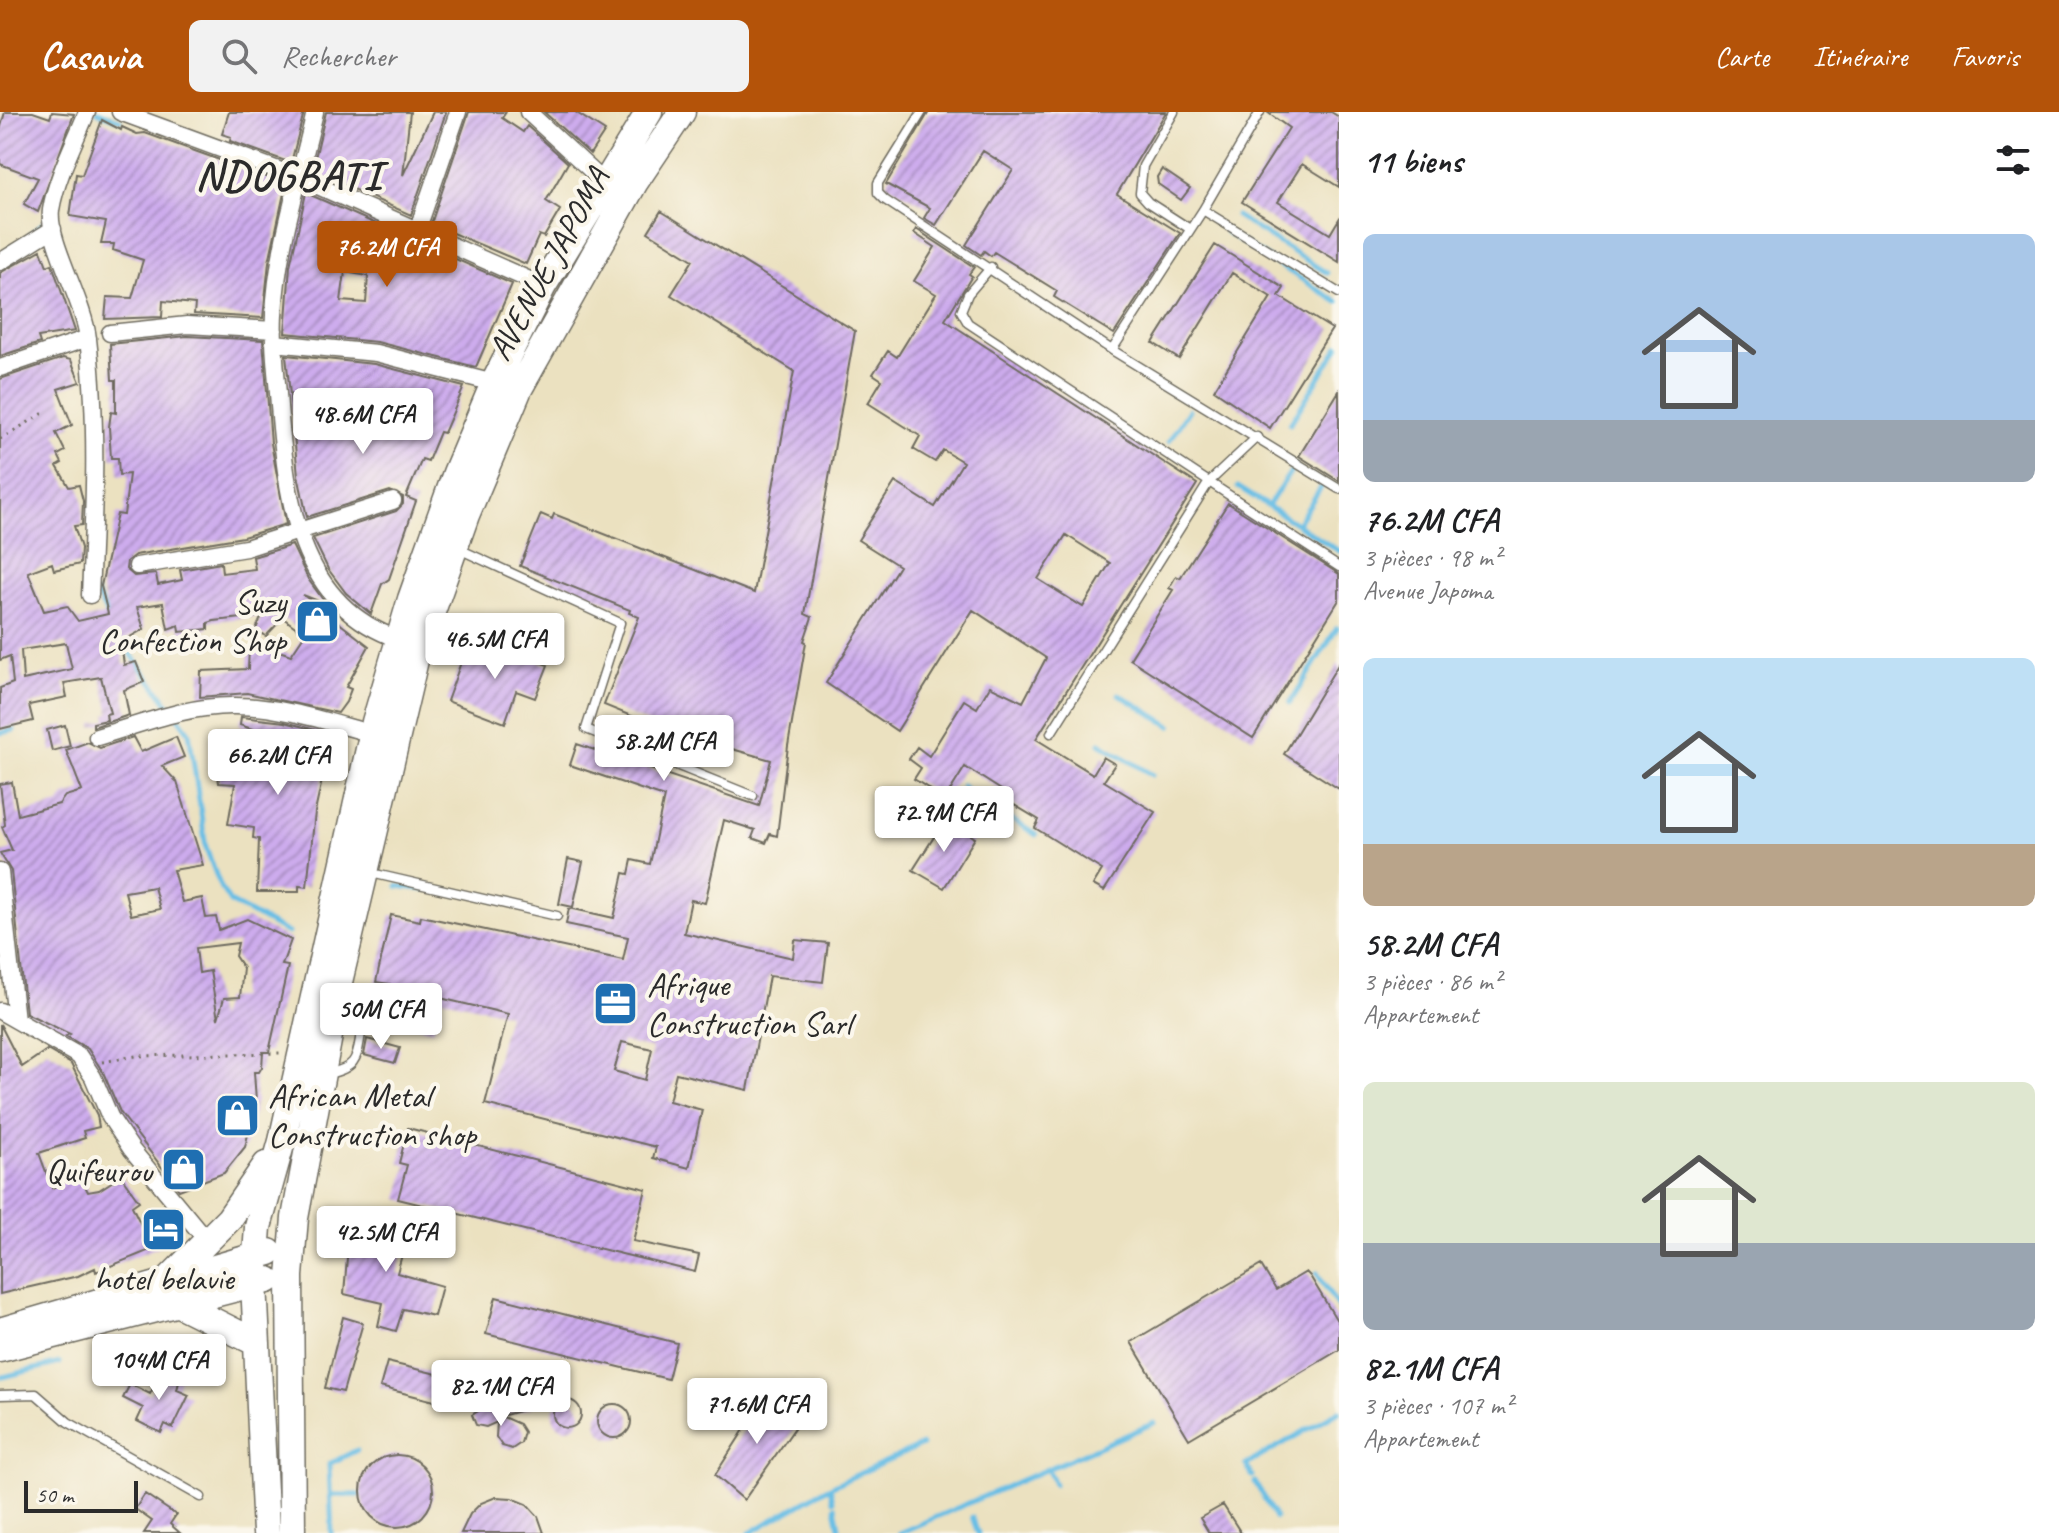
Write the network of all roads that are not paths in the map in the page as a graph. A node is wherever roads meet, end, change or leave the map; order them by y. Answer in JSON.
{"nodes":[{"id":1,"x":87,"y":112,"type":"edge"},
{"id":2,"x":120,"y":112,"type":"edge"},
{"id":3,"x":315,"y":112,"type":"edge"},
{"id":4,"x":458,"y":112,"type":"edge"},
{"id":5,"x":528,"y":112,"type":"edge"},
{"id":6,"x":649,"y":112,"type":"edge"},
{"id":7,"x":682,"y":112,"type":"edge"},
{"id":8,"x":922,"y":112,"type":"edge"},
{"id":9,"x":1174,"y":112,"type":"edge"},
{"id":10,"x":1260,"y":112,"type":"edge"},
{"id":11,"x":617,"y":177,"type":"junction"},
{"id":12,"x":300,"y":178,"type":"junction"},
{"id":13,"x":1203,"y":210,"type":"junction"},
{"id":14,"x":53,"y":229,"type":"junction"},
{"id":15,"x":1190,"y":229,"type":"junction"},
{"id":16,"x":417,"y":231,"type":"junction"},
{"id":17,"x":0,"y":262,"type":"edge"},
{"id":18,"x":991,"y":267,"type":"junction"},
{"id":19,"x":543,"y":286,"type":"junction"},
{"id":20,"x":1339,"y":293,"type":"edge"},
{"id":21,"x":110,"y":333,"type":"dead end"},
{"id":22,"x":274,"y":336,"type":"junction"},
{"id":23,"x":88,"y":338,"type":"junction"},
{"id":24,"x":1112,"y":350,"type":"junction"},
{"id":25,"x":0,"y":368,"type":"edge"},
{"id":26,"x":494,"y":383,"type":"junction"},
{"id":27,"x":1257,"y":437,"type":"junction"},
{"id":28,"x":1209,"y":482,"type":"junction"},
{"id":29,"x":1339,"y":489,"type":"edge"},
{"id":30,"x":393,"y":501,"type":"dead end"},
{"id":31,"x":297,"y":533,"type":"junction"},
{"id":32,"x":454,"y":547,"type":"junction"},
{"id":33,"x":137,"y":566,"type":"dead end"},
{"id":34,"x":1339,"y":567,"type":"edge"},
{"id":35,"x":90,"y":595,"type":"dead end"},
{"id":36,"x":398,"y":639,"type":"junction"},
{"id":37,"x":1051,"y":733,"type":"dead end"},
{"id":38,"x":373,"y":734,"type":"junction"},
{"id":39,"x":97,"y":737,"type":"dead end"},
{"id":40,"x":753,"y":796,"type":"dead end"},
{"id":41,"x":364,"y":871,"type":"junction"},
{"id":42,"x":0,"y":872,"type":"edge"},
{"id":43,"x":557,"y":916,"type":"dead end"},
{"id":44,"x":331,"y":988,"type":"junction"},
{"id":45,"x":0,"y":1011,"type":"edge"},
{"id":46,"x":16,"y":1020,"type":"junction"},
{"id":47,"x":282,"y":1141,"type":"junction"},
{"id":48,"x":208,"y":1242,"type":"junction"},
{"id":49,"x":291,"y":1247,"type":"junction"},
{"id":50,"x":254,"y":1256,"type":"junction"},
{"id":51,"x":290,"y":1276,"type":"junction"},
{"id":52,"x":254,"y":1282,"type":"junction"},
{"id":53,"x":170,"y":1295,"type":"junction"},
{"id":54,"x":0,"y":1331,"type":"edge"},
{"id":55,"x":257,"y":1343,"type":"junction"},
{"id":56,"x":0,"y":1349,"type":"edge"},
{"id":57,"x":0,"y":1395,"type":"edge"},
{"id":58,"x":201,"y":1497,"type":"dead end"},
{"id":59,"x":266,"y":1533,"type":"edge"},
{"id":60,"x":292,"y":1533,"type":"edge"}],
"edges":[{"from":1,"to":14,"type":"street"},
{"from":2,"to":12,"type":"street"},
{"from":3,"to":12,"type":"street"},
{"from":4,"to":16,"type":"street"},
{"from":5,"to":11,"type":"street"},
{"from":6,"to":11,"type":"main road","name":"AVENUE JAPOMA"},
{"from":7,"to":11,"type":"main road","name":"AVENUE JAPOMA"},
{"from":8,"to":18,"type":"lane"},
{"from":9,"to":15,"type":"lane"},
{"from":10,"to":13,"type":"lane"},
{"from":11,"to":19,"type":"main road","name":"AVENUE JAPOMA"},
{"from":11,"to":32,"type":"main road","name":"AVENUE JAPOMA"},
{"from":12,"to":16,"type":"street"},
{"from":12,"to":22,"type":"street"},
{"from":13,"to":15,"type":"lane"},
{"from":13,"to":20,"type":"lane"},
{"from":14,"to":17,"type":"street"},
{"from":14,"to":23,"type":"street"},
{"from":15,"to":24,"type":"lane"},
{"from":16,"to":19,"type":"street"},
{"from":18,"to":24,"type":"lane"},
{"from":18,"to":28,"type":"lane"},
{"from":19,"to":26,"type":"main road","name":"AVENUE JAPOMA"},
{"from":21,"to":22,"type":"street"},
{"from":22,"to":26,"type":"street"},
{"from":22,"to":31,"type":"street"},
{"from":23,"to":25,"type":"street"},
{"from":23,"to":35,"type":"street"},
{"from":24,"to":27,"type":"lane"},
{"from":26,"to":36,"type":"main road","name":"AVENUE JAPOMA"},
{"from":27,"to":28,"type":"lane"},
{"from":27,"to":29,"type":"lane"},
{"from":28,"to":34,"type":"lane"},
{"from":28,"to":37,"type":"lane"},
{"from":30,"to":31,"type":"street"},
{"from":31,"to":33,"type":"street"},
{"from":31,"to":36,"type":"street"},
{"from":32,"to":40,"type":"lane"},
{"from":32,"to":41,"type":"main road","name":"AVENUE JAPOMA"},
{"from":36,"to":38,"type":"main road","name":"AVENUE JAPOMA"},
{"from":38,"to":39,"type":"street"},
{"from":38,"to":44,"type":"main road","name":"AVENUE JAPOMA"},
{"from":41,"to":43,"type":"lane"},
{"from":41,"to":44,"type":"main road","name":"AVENUE JAPOMA"},
{"from":42,"to":46,"type":"street"},
{"from":44,"to":47,"type":"main road","name":"AVENUE JAPOMA"},
{"from":44,"to":49,"type":"main road","name":"AVENUE JAPOMA"},
{"from":45,"to":46,"type":"street"},
{"from":46,"to":48,"type":"street"},
{"from":47,"to":48,"type":"main road"},
{"from":47,"to":50,"type":"main road","name":"AVENUE JAPOMA"},
{"from":48,"to":53,"type":"main road"},
{"from":49,"to":50,"type":"main road"},
{"from":49,"to":51,"type":"main road","name":"AVENUE JAPOMA"},
{"from":50,"to":52,"type":"main road","name":"AVENUE JAPOMA"},
{"from":50,"to":53,"type":"main road"},
{"from":51,"to":52,"type":"main road"},
{"from":51,"to":60,"type":"main road","name":"AVENUE JAPOMA"},
{"from":52,"to":53,"type":"main road"},
{"from":52,"to":55,"type":"main road","name":"AVENUE JAPOMA"},
{"from":53,"to":54,"type":"main road"},
{"from":53,"to":55,"type":"main road"},
{"from":53,"to":56,"type":"main road"},
{"from":55,"to":59,"type":"main road","name":"AVENUE JAPOMA"},
{"from":57,"to":58,"type":"lane"}]}
